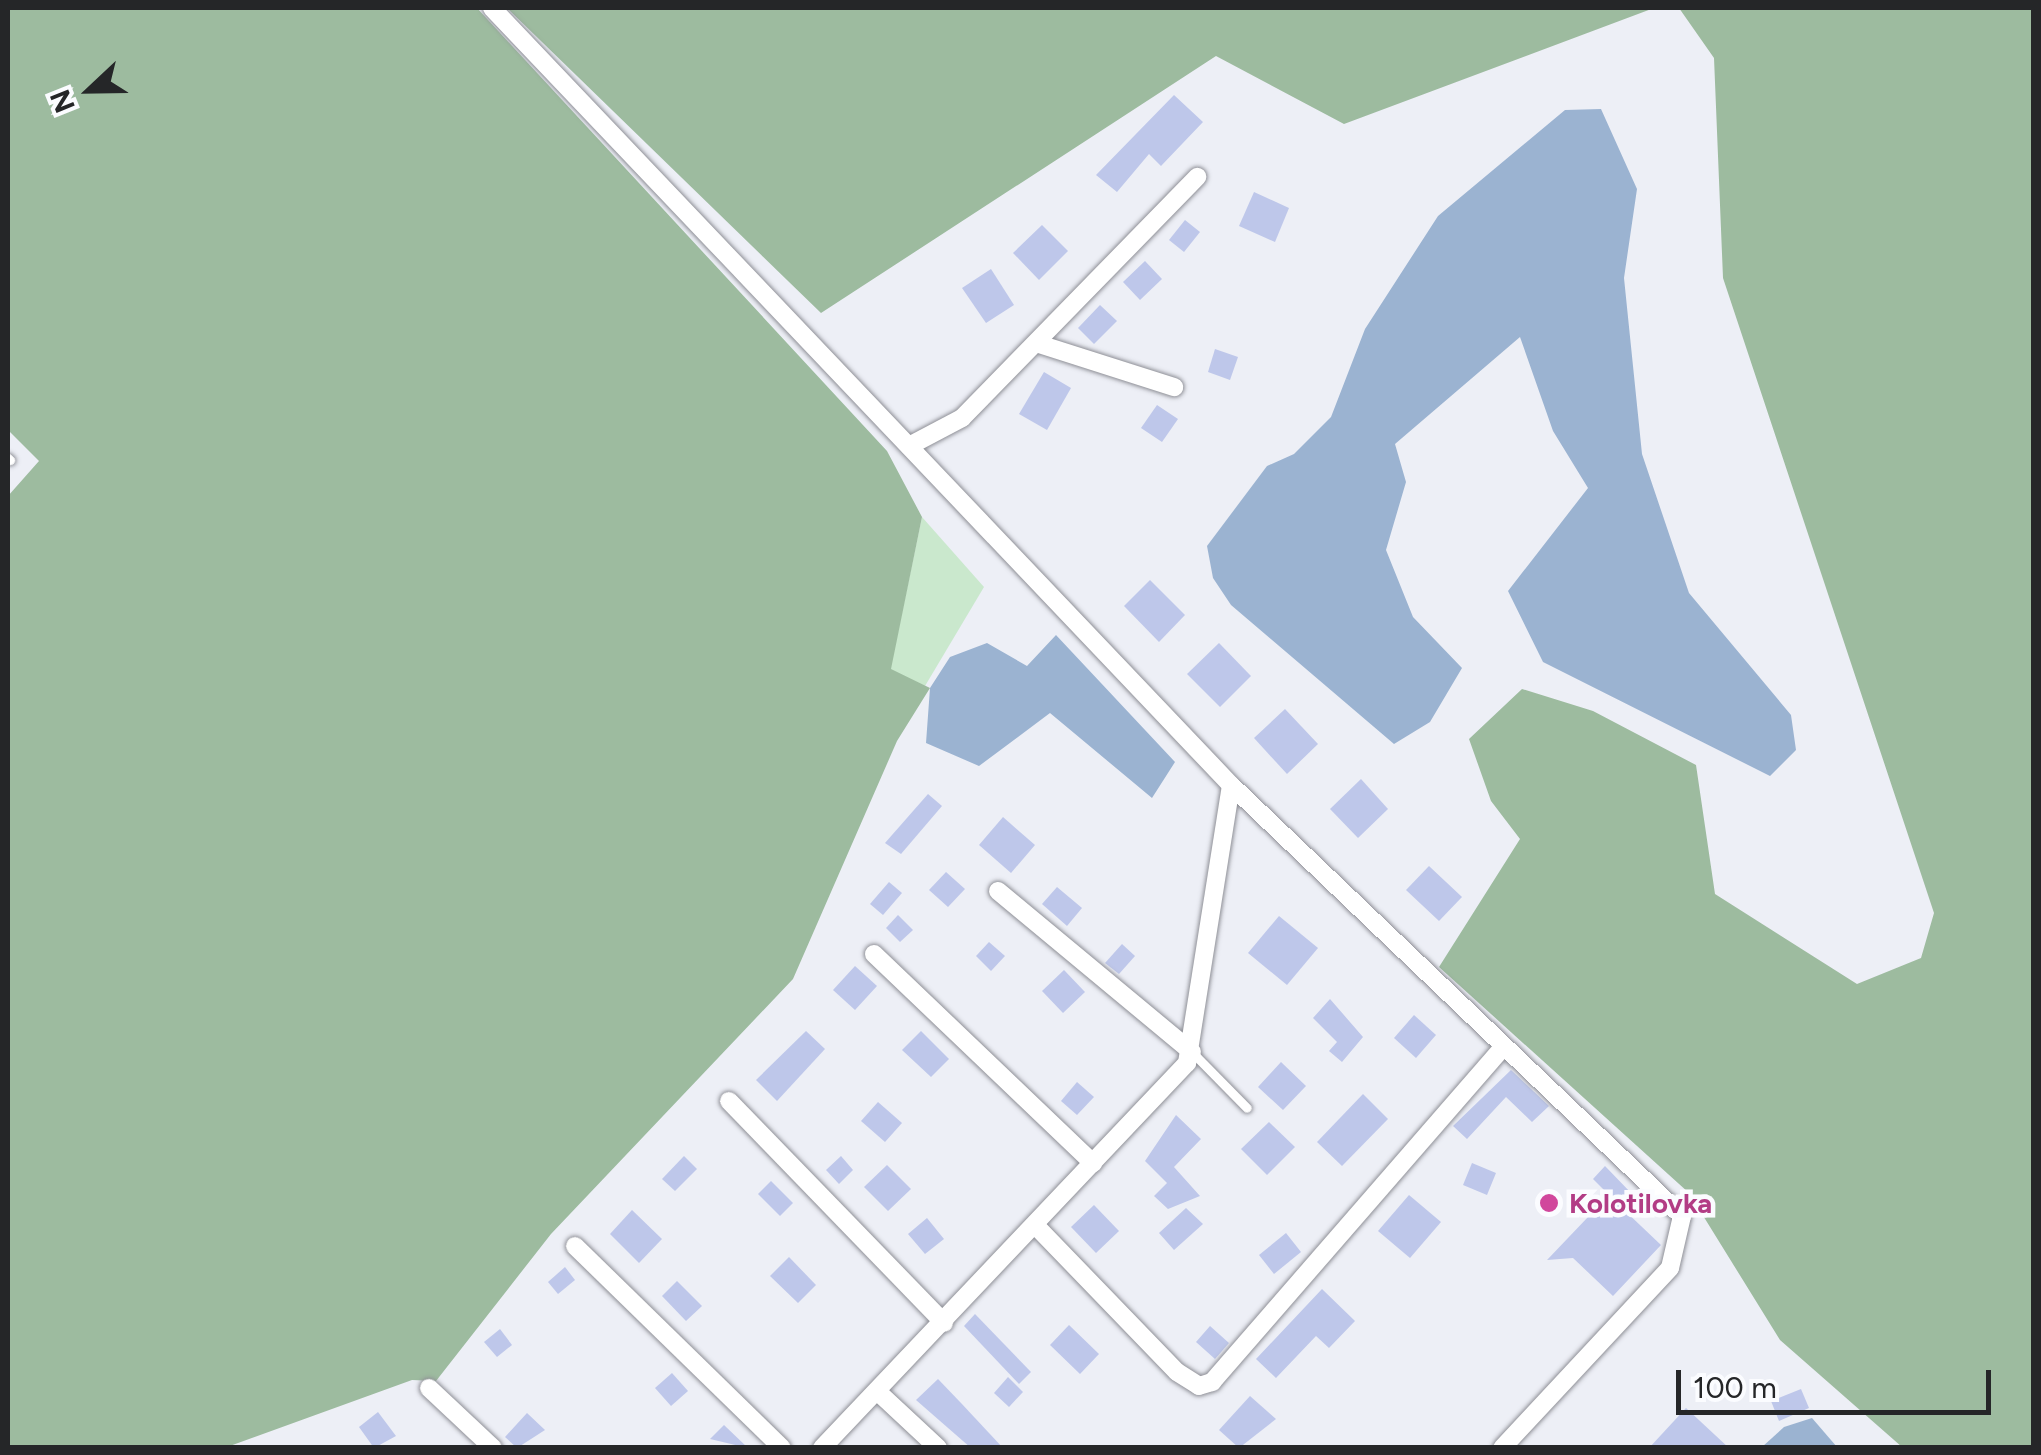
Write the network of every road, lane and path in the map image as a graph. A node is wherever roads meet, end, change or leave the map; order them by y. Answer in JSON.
{"nodes":[{"id":1,"x":492,"y":8,"type":"edge"},
{"id":2,"x":1198,"y":176,"type":"dead end"},
{"id":3,"x":1039,"y":344,"type":"junction"},
{"id":4,"x":1174,"y":386,"type":"dead end"},
{"id":5,"x":909,"y":446,"type":"junction"},
{"id":6,"x":1231,"y":785,"type":"junction"},
{"id":7,"x":998,"y":891,"type":"dead end"},
{"id":8,"x":874,"y":954,"type":"dead end"},
{"id":9,"x":1502,"y":1048,"type":"junction"},
{"id":10,"x":1192,"y":1052,"type":"junction"},
{"id":11,"x":729,"y":1101,"type":"dead end"},
{"id":12,"x":1247,"y":1108,"type":"dead end"},
{"id":13,"x":1093,"y":1163,"type":"junction"},
{"id":14,"x":1035,"y":1226,"type":"junction"},
{"id":15,"x":575,"y":1246,"type":"dead end"},
{"id":16,"x":944,"y":1322,"type":"junction"},
{"id":17,"x":430,"y":1388,"type":"dead end"},
{"id":18,"x":878,"y":1392,"type":"junction"},
{"id":19,"x":494,"y":1448,"type":"edge"},
{"id":20,"x":782,"y":1448,"type":"edge"},
{"id":21,"x":822,"y":1448,"type":"edge"},
{"id":22,"x":938,"y":1448,"type":"edge"},
{"id":23,"x":1502,"y":1448,"type":"edge"}],
"edges":[{"from":1,"to":5,"type":"street"},
{"from":2,"to":3,"type":"street"},
{"from":3,"to":4,"type":"street"},
{"from":3,"to":5,"type":"street"},
{"from":5,"to":6,"type":"street"},
{"from":6,"to":9,"type":"street"},
{"from":6,"to":10,"type":"street"},
{"from":7,"to":10,"type":"street"},
{"from":8,"to":13,"type":"street"},
{"from":9,"to":14,"type":"street"},
{"from":9,"to":23,"type":"street"},
{"from":10,"to":12,"type":"lane"},
{"from":10,"to":13,"type":"street"},
{"from":11,"to":16,"type":"street"},
{"from":13,"to":14,"type":"street"},
{"from":14,"to":16,"type":"street"},
{"from":15,"to":20,"type":"street"},
{"from":16,"to":18,"type":"street"},
{"from":17,"to":19,"type":"street"},
{"from":18,"to":21,"type":"street"},
{"from":18,"to":22,"type":"street"}]}
